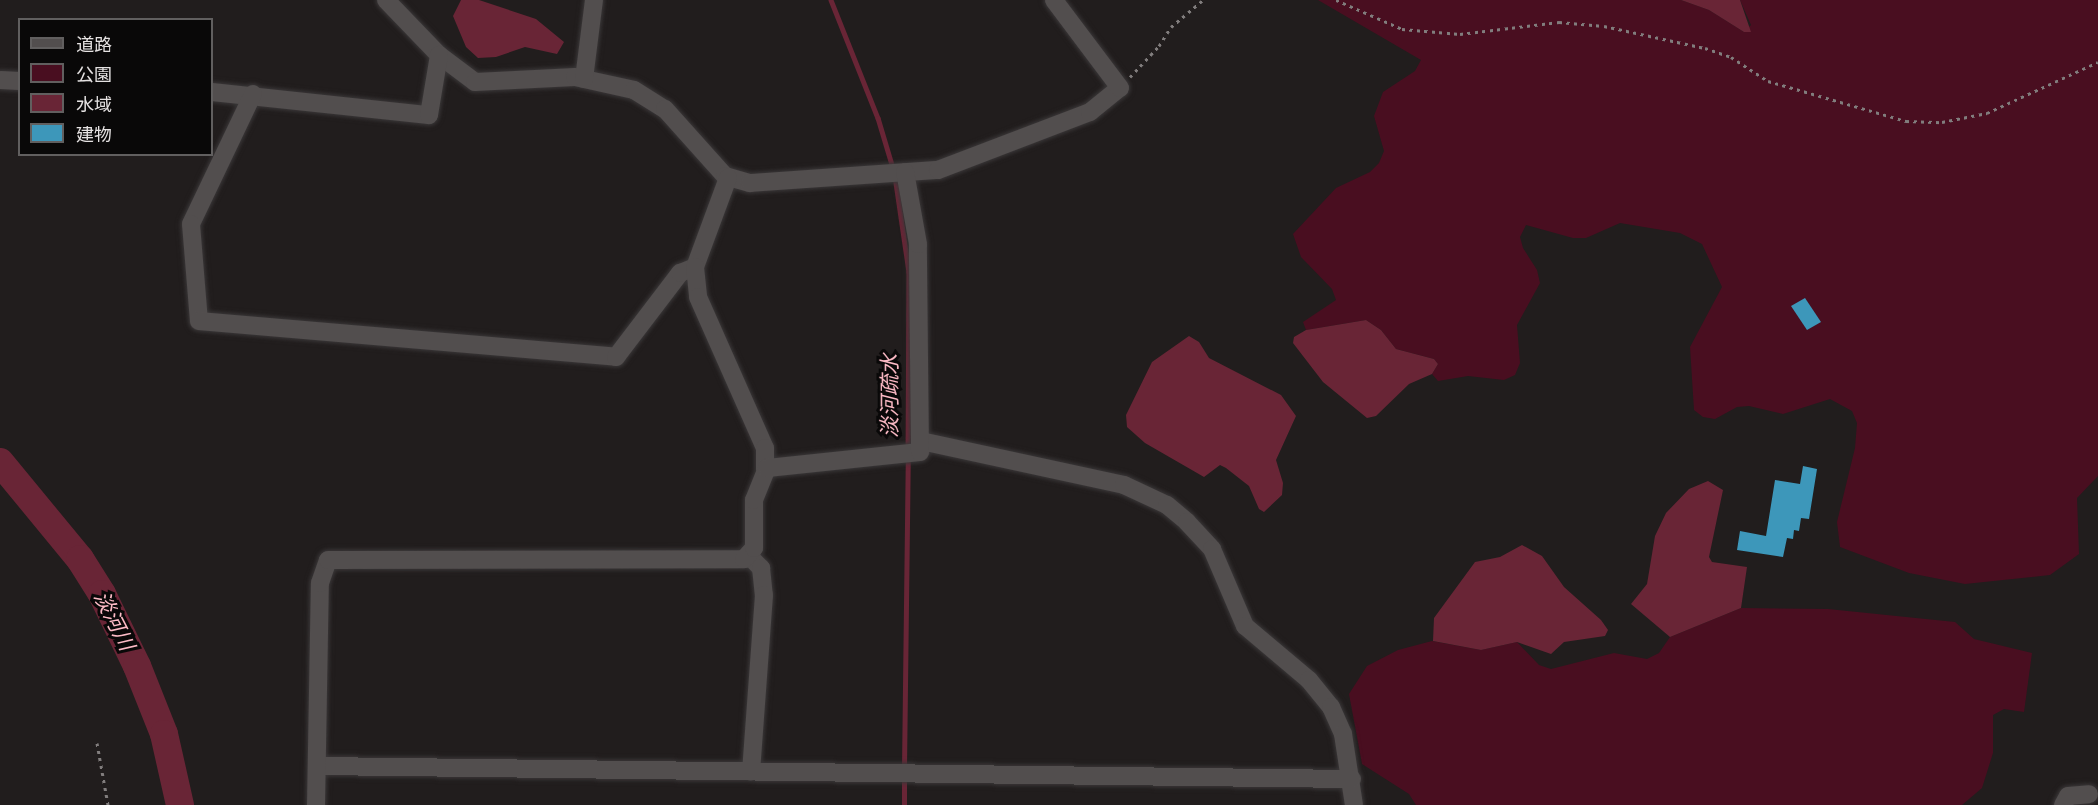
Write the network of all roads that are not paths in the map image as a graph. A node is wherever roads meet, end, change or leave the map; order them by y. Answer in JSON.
{"nodes":[{"id":1,"x":386,"y":0,"type":"edge"},
{"id":2,"x":594,"y":0,"type":"edge"},
{"id":3,"x":1054,"y":0,"type":"edge"},
{"id":4,"x":439,"y":55,"type":"junction"},
{"id":5,"x":584,"y":79,"type":"junction"},
{"id":6,"x":0,"y":80,"type":"edge"},
{"id":7,"x":18,"y":81,"type":"edge"},
{"id":8,"x":213,"y":92,"type":"edge"},
{"id":9,"x":253,"y":94,"type":"junction"},
{"id":10,"x":898,"y":172,"type":"junction"},
{"id":11,"x":728,"y":178,"type":"junction"},
{"id":12,"x":694,"y":267,"type":"junction"},
{"id":13,"x":912,"y":450,"type":"junction"},
{"id":14,"x":765,"y":470,"type":"junction"},
{"id":15,"x":750,"y":556,"type":"junction"},
{"id":16,"x":317,"y":766,"type":"junction"},
{"id":17,"x":752,"y":772,"type":"junction"},
{"id":18,"x":1352,"y":779,"type":"junction"},
{"id":19,"x":2089,"y":794,"type":"dead end"},
{"id":20,"x":316,"y":805,"type":"edge"},
{"id":21,"x":1354,"y":805,"type":"edge"},
{"id":22,"x":2063,"y":805,"type":"edge"}],
"edges":[{"from":1,"to":4,"type":"street"},
{"from":2,"to":5,"type":"street"},
{"from":3,"to":10,"type":"street"},
{"from":4,"to":5,"type":"street"},
{"from":4,"to":9,"type":"street"},
{"from":5,"to":11,"type":"street"},
{"from":6,"to":7,"type":"street"},
{"from":8,"to":9,"type":"street"},
{"from":9,"to":12,"type":"street"},
{"from":10,"to":11,"type":"street"},
{"from":10,"to":13,"type":"street"},
{"from":11,"to":12,"type":"street"},
{"from":12,"to":14,"type":"street"},
{"from":13,"to":14,"type":"street"},
{"from":13,"to":18,"type":"street"},
{"from":14,"to":15,"type":"street"},
{"from":15,"to":16,"type":"street"},
{"from":15,"to":17,"type":"street"},
{"from":16,"to":17,"type":"street"},
{"from":16,"to":20,"type":"street"},
{"from":17,"to":18,"type":"street"},
{"from":18,"to":21,"type":"street"},
{"from":19,"to":22,"type":"street"}]}
